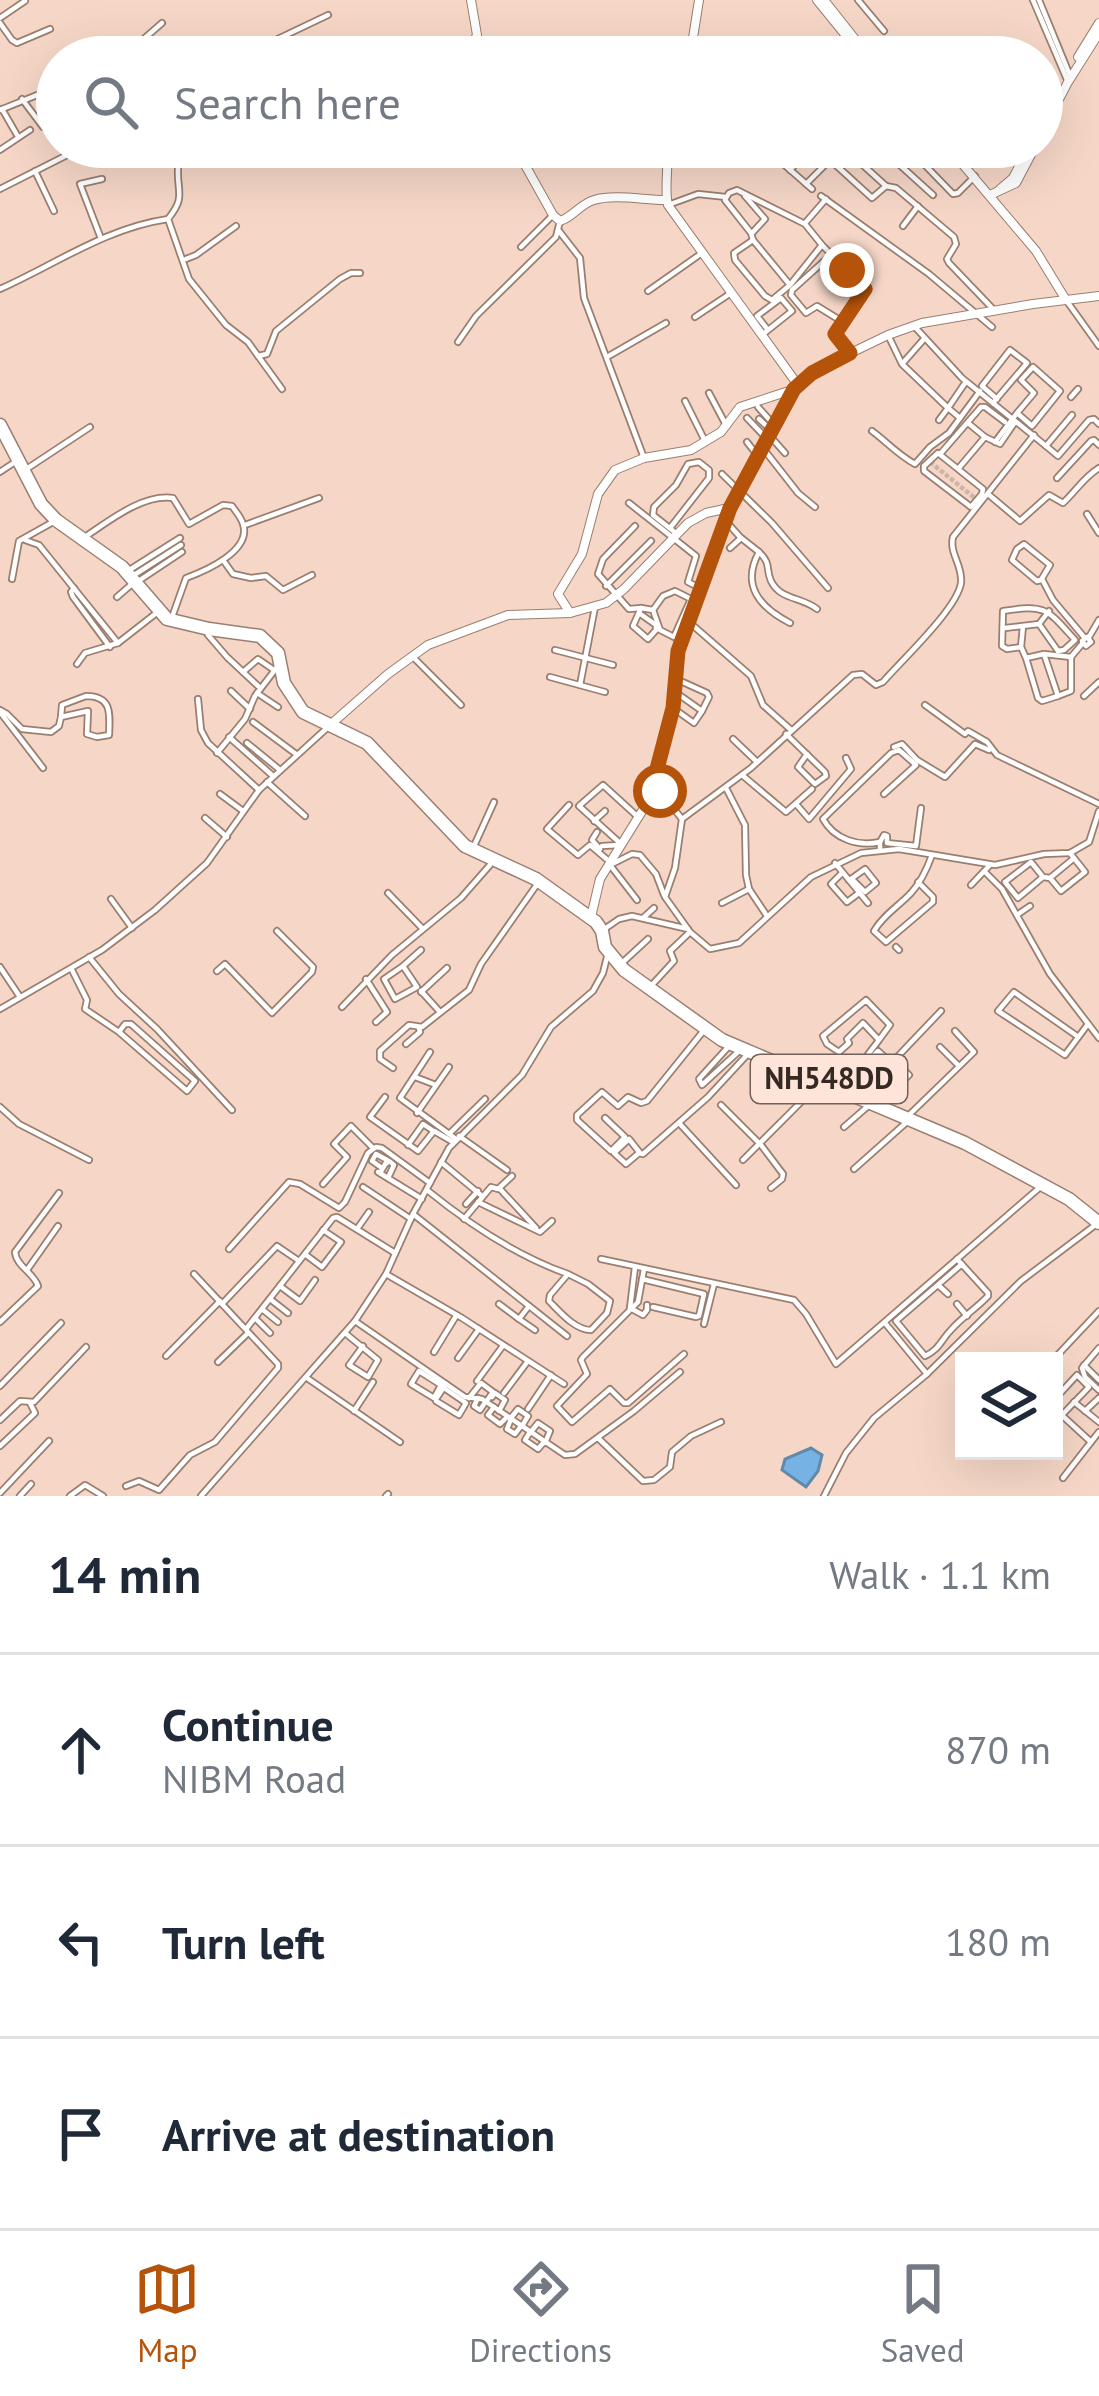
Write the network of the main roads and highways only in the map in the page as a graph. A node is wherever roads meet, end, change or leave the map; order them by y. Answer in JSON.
{"nodes":[{"id":1,"x":471,"y":0,"type":"edge"},
{"id":2,"x":699,"y":0,"type":"edge"},
{"id":3,"x":821,"y":0,"type":"edge"},
{"id":4,"x":1099,"y":23,"type":"edge"},
{"id":5,"x":1099,"y":33,"type":"edge"},
{"id":6,"x":477,"y":36,"type":"edge"},
{"id":7,"x":693,"y":36,"type":"edge"},
{"id":8,"x":848,"y":36,"type":"edge"},
{"id":9,"x":1068,"y":77,"type":"junction"},
{"id":10,"x":1063,"y":85,"type":"edge"},
{"id":11,"x":1063,"y":88,"type":"edge"},
{"id":12,"x":526,"y":168,"type":"edge"},
{"id":13,"x":669,"y":168,"type":"edge"},
{"id":14,"x":967,"y":168,"type":"edge"},
{"id":15,"x":1024,"y":168,"type":"edge"},
{"id":16,"x":995,"y":193,"type":"junction"},
{"id":17,"x":664,"y":201,"type":"junction"},
{"id":18,"x":1099,"y":294,"type":"edge"},
{"id":19,"x":1066,"y":300,"type":"junction"},
{"id":20,"x":796,"y":387,"type":"junction"},
{"id":21,"x":1,"y":428,"type":"edge"},
{"id":22,"x":730,"y":508,"type":"junction"},
{"id":23,"x":570,"y":613,"type":"junction"},
{"id":24,"x":329,"y":726,"type":"junction"},
{"id":25,"x":471,"y":852,"type":"junction"},
{"id":26,"x":538,"y":883,"type":"junction"},
{"id":27,"x":590,"y":918,"type":"junction"},
{"id":28,"x":651,"y":986,"type":"junction"},
{"id":29,"x":871,"y":1096,"type":"junction"},
{"id":30,"x":909,"y":1117,"type":"junction"},
{"id":31,"x":1099,"y":1221,"type":"edge"}],
"edges":[{"from":1,"to":6,"type":"main road"},
{"from":2,"to":7,"type":"main road"},
{"from":3,"to":8,"type":"main road"},
{"from":4,"to":9,"type":"main road"},
{"from":5,"to":9,"type":"main road"},
{"from":9,"to":10,"type":"main road"},
{"from":9,"to":11,"type":"main road"},
{"from":12,"to":17,"type":"main road"},
{"from":13,"to":17,"type":"main road"},
{"from":14,"to":16,"type":"main road"},
{"from":15,"to":16,"type":"main road"},
{"from":16,"to":19,"type":"main road"},
{"from":17,"to":20,"type":"main road"},
{"from":18,"to":19,"type":"main road"},
{"from":19,"to":20,"type":"main road"},
{"from":20,"to":22,"type":"main road"},
{"from":20,"to":23,"type":"main road"},
{"from":21,"to":24,"type":"highway"},
{"from":22,"to":23,"type":"main road"},
{"from":22,"to":27,"type":"main road"},
{"from":23,"to":24,"type":"main road"},
{"from":24,"to":25,"type":"highway"},
{"from":25,"to":26,"type":"highway"},
{"from":25,"to":26,"type":"highway"},
{"from":26,"to":27,"type":"highway"},
{"from":27,"to":28,"type":"highway","number":"NH548DD"},
{"from":28,"to":29,"type":"highway","number":"NH548DD"},
{"from":28,"to":29,"type":"highway","number":"NH548DD"},
{"from":29,"to":30,"type":"highway","number":"NH548DD"},
{"from":30,"to":31,"type":"highway","number":"NH548DD"},
{"from":30,"to":31,"type":"highway","number":"NH548DD"}]}
